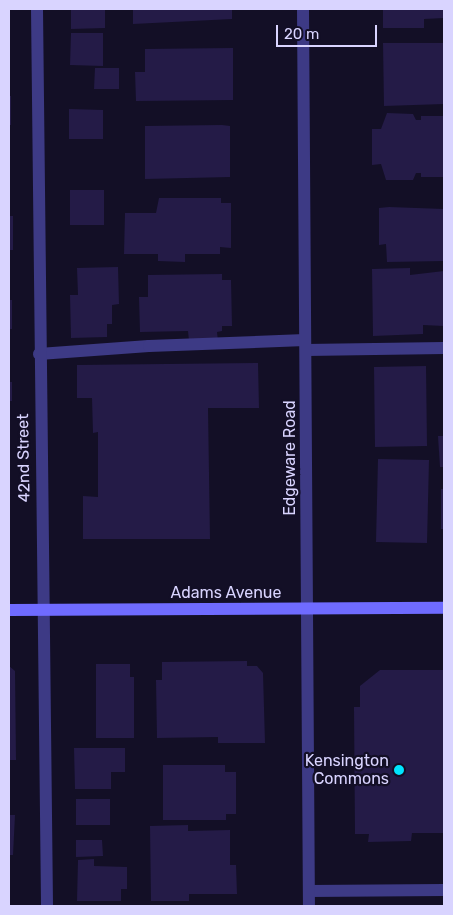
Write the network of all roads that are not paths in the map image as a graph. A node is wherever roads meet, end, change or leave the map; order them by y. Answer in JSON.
{"nodes":[{"id":1,"x":37,"y":9,"type":"edge"},
{"id":2,"x":303,"y":9,"type":"edge"},
{"id":3,"x":305,"y":345,"type":"junction"},
{"id":4,"x":444,"y":348,"type":"edge"},
{"id":5,"x":39,"y":354,"type":"junction"},
{"id":6,"x":444,"y":608,"type":"edge"},
{"id":7,"x":307,"y":609,"type":"junction"},
{"id":8,"x":9,"y":610,"type":"edge"},
{"id":9,"x":43,"y":610,"type":"junction"},
{"id":10,"x":444,"y":890,"type":"edge"},
{"id":11,"x":309,"y":891,"type":"junction"},
{"id":12,"x":46,"y":906,"type":"edge"},
{"id":13,"x":309,"y":906,"type":"edge"}],
"edges":[{"from":1,"to":5,"type":"street","name":"42nd Street"},
{"from":2,"to":3,"type":"street","name":"Edgeware Road"},
{"from":3,"to":4,"type":"street"},
{"from":3,"to":5,"type":"street"},
{"from":3,"to":7,"type":"street","name":"Edgeware Road"},
{"from":5,"to":9,"type":"street","name":"42nd Street"},
{"from":6,"to":7,"type":"main road","name":"Adams Avenue"},
{"from":7,"to":9,"type":"main road","name":"Adams Avenue"},
{"from":7,"to":11,"type":"street","name":"Edgeware Road"},
{"from":8,"to":9,"type":"main road","name":"Adams Avenue"},
{"from":9,"to":12,"type":"street","name":"42nd Street"},
{"from":10,"to":11,"type":"street"},
{"from":11,"to":13,"type":"street","name":"Edgeware Road"}]}
